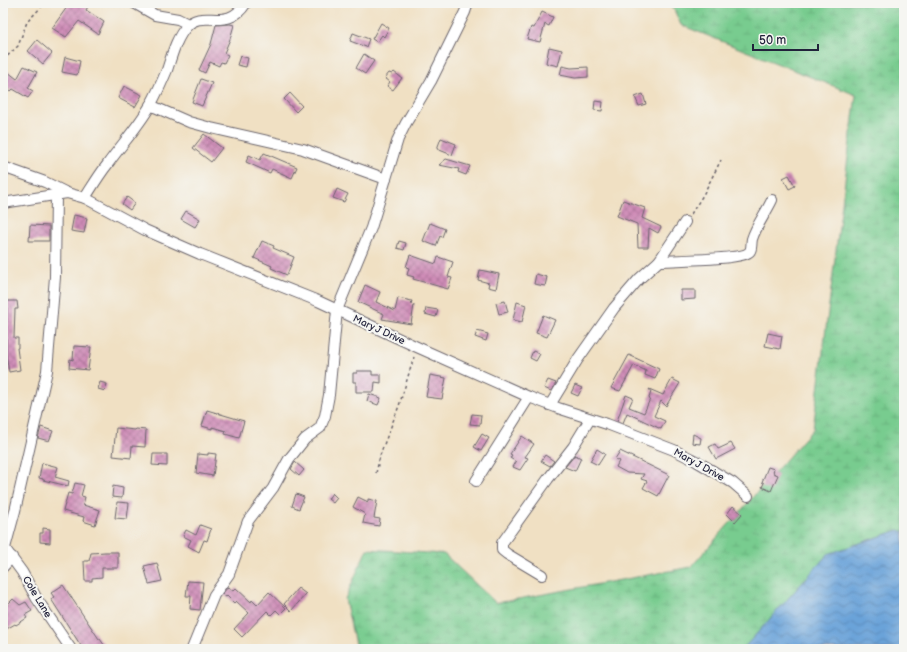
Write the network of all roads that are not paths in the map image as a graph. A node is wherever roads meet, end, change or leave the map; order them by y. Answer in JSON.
{"nodes":[{"id":1,"x":134,"y":3,"type":"edge"},
{"id":2,"x":246,"y":3,"type":"edge"},
{"id":3,"x":468,"y":3,"type":"edge"},
{"id":4,"x":188,"y":24,"type":"junction"},
{"id":5,"x":150,"y":105,"type":"junction"},
{"id":6,"x":3,"y":166,"type":"edge"},
{"id":7,"x":386,"y":179,"type":"junction"},
{"id":8,"x":67,"y":193,"type":"junction"},
{"id":9,"x":56,"y":195,"type":"junction"},
{"id":10,"x":85,"y":198,"type":"junction"},
{"id":11,"x":772,"y":200,"type":"dead end"},
{"id":12,"x":3,"y":203,"type":"edge"},
{"id":13,"x":685,"y":222,"type":"road end"},
{"id":14,"x":659,"y":261,"type":"junction"},
{"id":15,"x":337,"y":310,"type":"junction"},
{"id":16,"x":529,"y":397,"type":"junction"},
{"id":17,"x":550,"y":405,"type":"junction"},
{"id":18,"x":590,"y":419,"type":"junction"},
{"id":19,"x":476,"y":481,"type":"dead end"},
{"id":20,"x":748,"y":496,"type":"dead end"},
{"id":21,"x":4,"y":547,"type":"edge"},
{"id":22,"x":12,"y":557,"type":"junction"},
{"id":23,"x":3,"y":567,"type":"edge"},
{"id":24,"x":542,"y":575,"type":"dead end"},
{"id":25,"x":71,"y":649,"type":"edge"},
{"id":26,"x":192,"y":649,"type":"edge"}],
"edges":[{"from":1,"to":4,"type":"street"},
{"from":2,"to":4,"type":"street"},
{"from":3,"to":7,"type":"street"},
{"from":4,"to":5,"type":"street"},
{"from":5,"to":7,"type":"street"},
{"from":5,"to":10,"type":"street"},
{"from":6,"to":8,"type":"street"},
{"from":7,"to":15,"type":"street"},
{"from":8,"to":9,"type":"street","name":"Mary J Drive"},
{"from":8,"to":10,"type":"street","name":"Mary J Drive"},
{"from":9,"to":12,"type":"street","name":"Mary J Drive"},
{"from":9,"to":21,"type":"street"},
{"from":10,"to":15,"type":"street","name":"Mary J Drive"},
{"from":11,"to":14,"type":"street"},
{"from":13,"to":14,"type":"street"},
{"from":14,"to":17,"type":"street"},
{"from":15,"to":16,"type":"street","name":"Mary J Drive"},
{"from":15,"to":26,"type":"street"},
{"from":16,"to":17,"type":"street","name":"Mary J Drive"},
{"from":16,"to":19,"type":"street"},
{"from":17,"to":18,"type":"street","name":"Mary J Drive"},
{"from":18,"to":20,"type":"street","name":"Mary J Drive"},
{"from":18,"to":24,"type":"street"},
{"from":21,"to":22,"type":"street","name":"Cole Lane"},
{"from":22,"to":23,"type":"street"},
{"from":22,"to":25,"type":"street","name":"Cole Lane"}]}
